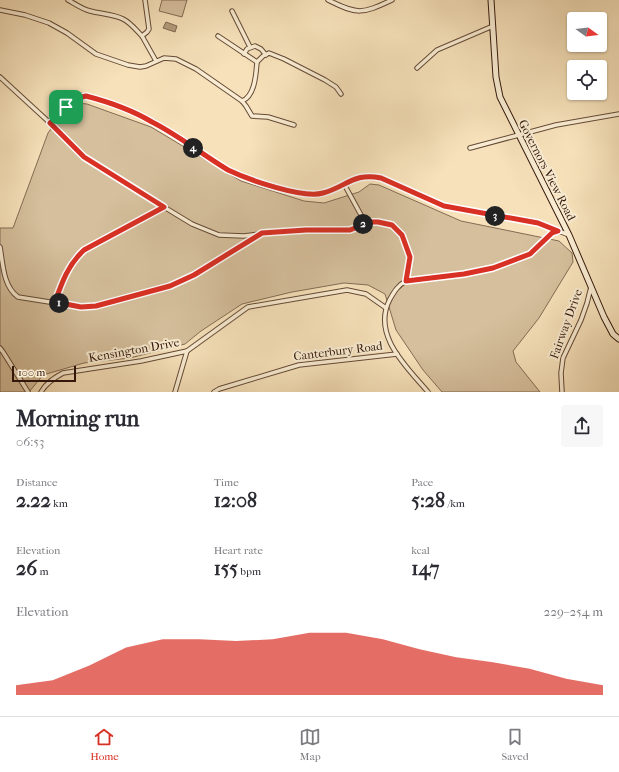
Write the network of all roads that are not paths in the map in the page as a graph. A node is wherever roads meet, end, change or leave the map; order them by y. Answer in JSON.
{"nodes":[{"id":1,"x":68,"y":0,"type":"edge"},
{"id":2,"x":145,"y":0,"type":"edge"},
{"id":3,"x":328,"y":0,"type":"edge"},
{"id":4,"x":392,"y":0,"type":"edge"},
{"id":5,"x":491,"y":0,"type":"edge"},
{"id":6,"x":0,"y":10,"type":"edge"},
{"id":7,"x":232,"y":11,"type":"dead end"},
{"id":8,"x":493,"y":26,"type":"junction"},
{"id":9,"x":142,"y":36,"type":"junction"},
{"id":10,"x":218,"y":36,"type":"dead end"},
{"id":11,"x":250,"y":47,"type":"junction"},
{"id":12,"x":244,"y":54,"type":"junction"},
{"id":13,"x":266,"y":55,"type":"junction"},
{"id":14,"x":156,"y":61,"type":"junction"},
{"id":15,"x":257,"y":62,"type":"junction"},
{"id":16,"x":417,"y":68,"type":"dead end"},
{"id":17,"x":0,"y":77,"type":"edge"},
{"id":18,"x":341,"y":94,"type":"dead end"},
{"id":19,"x":242,"y":101,"type":"junction"},
{"id":20,"x":619,"y":114,"type":"edge"},
{"id":21,"x":50,"y":123,"type":"junction"},
{"id":22,"x":294,"y":125,"type":"dead end"},
{"id":23,"x":518,"y":134,"type":"junction"},
{"id":24,"x":470,"y":148,"type":"dead end"},
{"id":25,"x":344,"y":184,"type":"junction"},
{"id":26,"x":164,"y":207,"type":"junction"},
{"id":27,"x":363,"y":224,"type":"junction"},
{"id":28,"x":558,"y":231,"type":"junction"},
{"id":29,"x":262,"y":233,"type":"junction"},
{"id":30,"x":569,"y":235,"type":"junction"},
{"id":31,"x":0,"y":247,"type":"edge"},
{"id":32,"x":406,"y":281,"type":"junction"},
{"id":33,"x":591,"y":287,"type":"junction"},
{"id":34,"x":55,"y":302,"type":"junction"},
{"id":35,"x":386,"y":308,"type":"junction"},
{"id":36,"x":619,"y":339,"type":"edge"},
{"id":37,"x":0,"y":348,"type":"edge"},
{"id":38,"x":187,"y":351,"type":"junction"},
{"id":39,"x":397,"y":354,"type":"junction"},
{"id":40,"x":28,"y":392,"type":"edge"},
{"id":41,"x":41,"y":392,"type":"edge"},
{"id":42,"x":175,"y":392,"type":"edge"},
{"id":43,"x":214,"y":392,"type":"edge"},
{"id":44,"x":428,"y":392,"type":"edge"},
{"id":45,"x":562,"y":392,"type":"edge"}],
"edges":[{"from":1,"to":9,"type":"street"},
{"from":2,"to":9,"type":"street"},
{"from":3,"to":4,"type":"street"},
{"from":5,"to":8,"type":"street","name":"Governors View Road"},
{"from":6,"to":14,"type":"street"},
{"from":7,"to":11,"type":"street"},
{"from":8,"to":16,"type":"street"},
{"from":8,"to":23,"type":"street","name":"Governors View Road"},
{"from":9,"to":14,"type":"street"},
{"from":10,"to":12,"type":"street"},
{"from":11,"to":12,"type":"street"},
{"from":11,"to":13,"type":"street"},
{"from":12,"to":15,"type":"street"},
{"from":13,"to":15,"type":"street"},
{"from":13,"to":18,"type":"street"},
{"from":14,"to":19,"type":"street"},
{"from":15,"to":19,"type":"street"},
{"from":17,"to":21,"type":"street"},
{"from":19,"to":22,"type":"street"},
{"from":20,"to":23,"type":"street"},
{"from":21,"to":25,"type":"street"},
{"from":21,"to":26,"type":"street"},
{"from":23,"to":24,"type":"street"},
{"from":23,"to":30,"type":"street","name":"Governors View Road"},
{"from":25,"to":27,"type":"street"},
{"from":25,"to":28,"type":"street"},
{"from":26,"to":29,"type":"street"},
{"from":26,"to":34,"type":"street"},
{"from":27,"to":29,"type":"street"},
{"from":27,"to":32,"type":"street"},
{"from":28,"to":30,"type":"street"},
{"from":28,"to":32,"type":"street"},
{"from":29,"to":34,"type":"street"},
{"from":30,"to":33,"type":"street","name":"Governors View Road"},
{"from":31,"to":34,"type":"street"},
{"from":32,"to":35,"type":"street"},
{"from":33,"to":36,"type":"street","name":"Governors View Road"},
{"from":33,"to":45,"type":"street","name":"Fairway Drive"},
{"from":35,"to":38,"type":"street","name":"Kensington Drive"},
{"from":35,"to":39,"type":"street"},
{"from":37,"to":40,"type":"street"},
{"from":38,"to":41,"type":"street","name":"Kensington Drive"},
{"from":38,"to":42,"type":"street"},
{"from":39,"to":43,"type":"street","name":"Canterbury Road"},
{"from":39,"to":44,"type":"street"}]}
